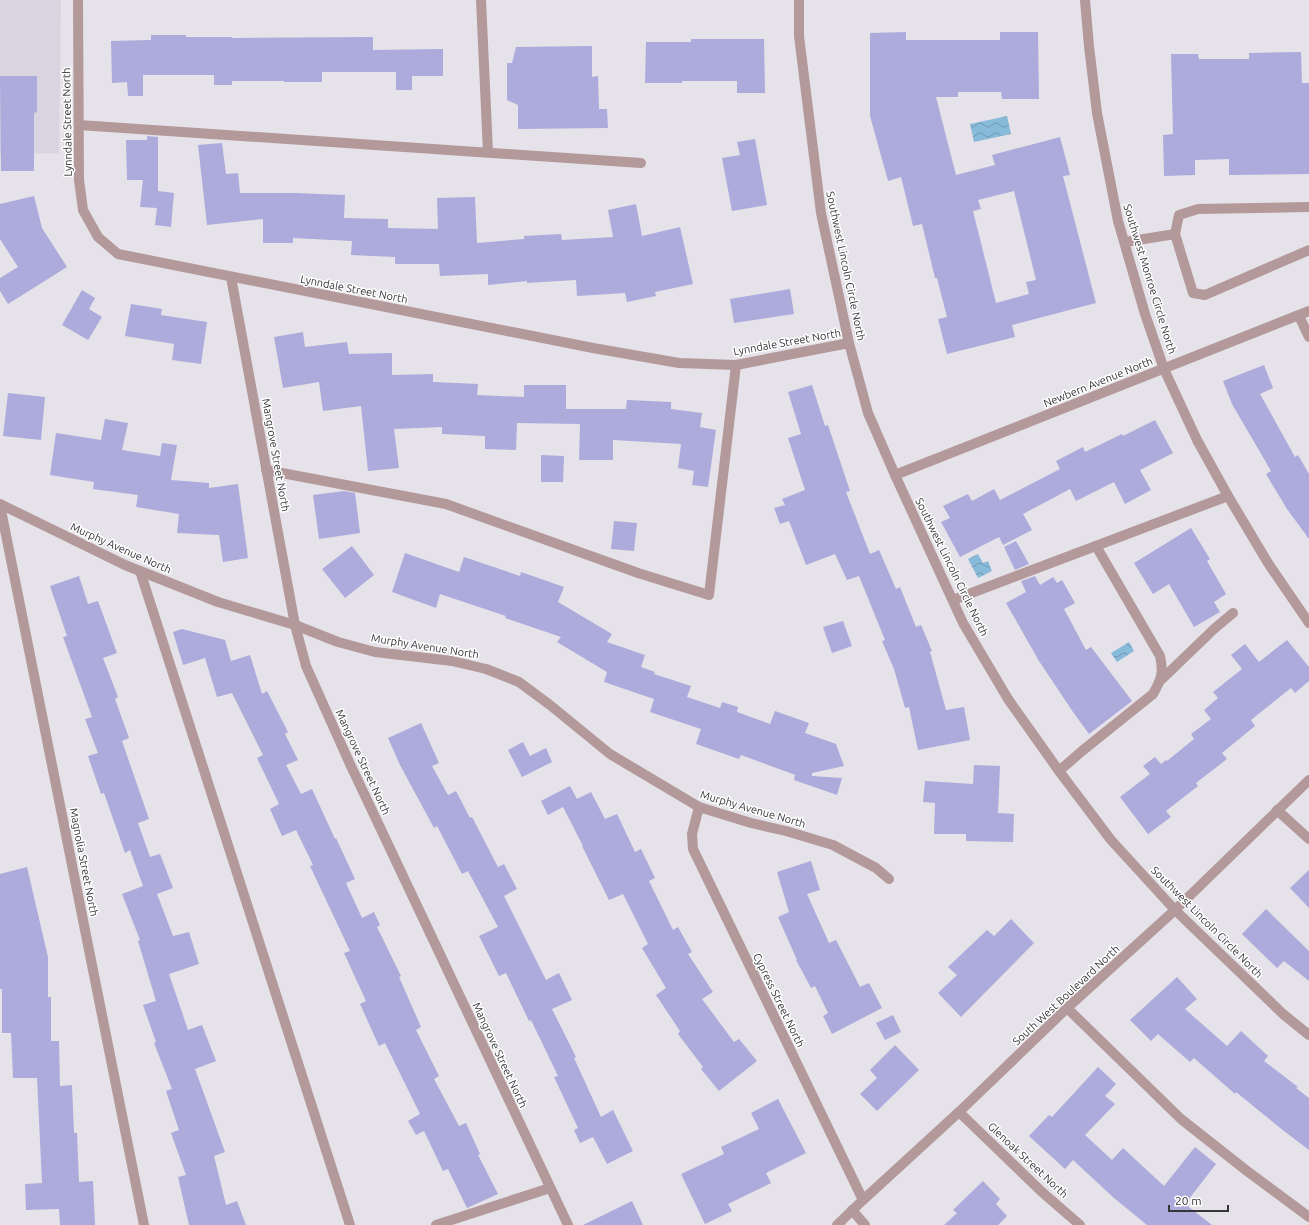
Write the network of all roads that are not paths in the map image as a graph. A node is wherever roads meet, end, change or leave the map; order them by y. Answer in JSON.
{"nodes":[{"id":1,"x":78,"y":0,"type":"edge"},
{"id":2,"x":481,"y":0,"type":"edge"},
{"id":3,"x":799,"y":0,"type":"edge"},
{"id":4,"x":1085,"y":0,"type":"edge"},
{"id":5,"x":79,"y":125,"type":"junction"},
{"id":6,"x":488,"y":152,"type":"junction"},
{"id":7,"x":641,"y":163,"type":"dead end"},
{"id":8,"x":1309,"y":207,"type":"edge"},
{"id":9,"x":1175,"y":234,"type":"junction"},
{"id":10,"x":1125,"y":242,"type":"junction"},
{"id":11,"x":1309,"y":250,"type":"edge"},
{"id":12,"x":231,"y":277,"type":"junction"},
{"id":13,"x":1304,"y":314,"type":"edge"},
{"id":14,"x":1309,"y":337,"type":"edge"},
{"id":15,"x":849,"y":343,"type":"junction"},
{"id":16,"x":736,"y":365,"type":"junction"},
{"id":17,"x":1164,"y":369,"type":"junction"},
{"id":18,"x":266,"y":470,"type":"junction"},
{"id":19,"x":895,"y":475,"type":"junction"},
{"id":20,"x":1228,"y":496,"type":"junction"},
{"id":21,"x":0,"y":504,"type":"edge"},
{"id":22,"x":1096,"y":546,"type":"junction"},
{"id":23,"x":140,"y":571,"type":"junction"},
{"id":24,"x":953,"y":600,"type":"junction"},
{"id":25,"x":1233,"y":613,"type":"dead end"},
{"id":26,"x":1309,"y":623,"type":"edge"},
{"id":27,"x":295,"y":624,"type":"junction"},
{"id":28,"x":1160,"y":681,"type":"junction"},
{"id":29,"x":1059,"y":771,"type":"junction"},
{"id":30,"x":1309,"y":780,"type":"edge"},
{"id":31,"x":699,"y":807,"type":"junction"},
{"id":32,"x":1277,"y":810,"type":"junction"},
{"id":33,"x":1309,"y":839,"type":"edge"},
{"id":34,"x":888,"y":879,"type":"dead end"},
{"id":35,"x":1175,"y":910,"type":"junction"},
{"id":36,"x":1067,"y":1008,"type":"junction"},
{"id":37,"x":1309,"y":1035,"type":"edge"},
{"id":38,"x":959,"y":1112,"type":"junction"},
{"id":39,"x":550,"y":1188,"type":"junction"},
{"id":40,"x":863,"y":1200,"type":"junction"},
{"id":41,"x":852,"y":1210,"type":"junction"},
{"id":42,"x":1309,"y":1217,"type":"edge"},
{"id":43,"x":144,"y":1225,"type":"edge"},
{"id":44,"x":350,"y":1225,"type":"edge"},
{"id":45,"x":436,"y":1225,"type":"edge"},
{"id":46,"x":568,"y":1225,"type":"edge"},
{"id":47,"x":837,"y":1225,"type":"edge"},
{"id":48,"x":865,"y":1225,"type":"edge"},
{"id":49,"x":1080,"y":1225,"type":"edge"}],
"edges":[{"from":1,"to":5,"type":"street","name":"Lynndale Street North"},
{"from":2,"to":6,"type":"street"},
{"from":3,"to":15,"type":"street","name":"Southwest Lincoln Circle North"},
{"from":4,"to":10,"type":"street","name":"Southwest Monroe Circle North"},
{"from":5,"to":6,"type":"street"},
{"from":5,"to":12,"type":"street","name":"Lynndale Street North"},
{"from":6,"to":7,"type":"street"},
{"from":8,"to":9,"type":"street"},
{"from":9,"to":10,"type":"street"},
{"from":9,"to":11,"type":"street"},
{"from":10,"to":17,"type":"street","name":"Southwest Monroe Circle North"},
{"from":12,"to":16,"type":"street","name":"Lynndale Street North"},
{"from":12,"to":18,"type":"street","name":"Mangrove Street North"},
{"from":13,"to":14,"type":"street"},
{"from":13,"to":17,"type":"street","name":"Newbern Avenue North"},
{"from":15,"to":16,"type":"street","name":"Lynndale Street North"},
{"from":15,"to":19,"type":"street","name":"Southwest Lincoln Circle North"},
{"from":16,"to":18,"type":"street"},
{"from":17,"to":19,"type":"street","name":"Newbern Avenue North"},
{"from":17,"to":20,"type":"street","name":"Southwest Monroe Circle North"},
{"from":18,"to":27,"type":"street","name":"Mangrove Street North"},
{"from":19,"to":24,"type":"street","name":"Southwest Lincoln Circle North"},
{"from":20,"to":22,"type":"street"},
{"from":20,"to":26,"type":"street","name":"Southwest Monroe Circle North"},
{"from":21,"to":23,"type":"street","name":"Murphy Avenue North"},
{"from":21,"to":43,"type":"street","name":"Magnolia Street North"},
{"from":22,"to":24,"type":"street"},
{"from":22,"to":28,"type":"street"},
{"from":23,"to":27,"type":"street","name":"Murphy Avenue North"},
{"from":23,"to":44,"type":"street"},
{"from":24,"to":29,"type":"street","name":"Southwest Lincoln Circle North"},
{"from":25,"to":28,"type":"street"},
{"from":27,"to":31,"type":"street","name":"Murphy Avenue North"},
{"from":27,"to":39,"type":"street","name":"Mangrove Street North"},
{"from":28,"to":29,"type":"street"},
{"from":29,"to":35,"type":"street","name":"Southwest Lincoln Circle North"},
{"from":30,"to":32,"type":"street","name":"South West Boulevard North"},
{"from":31,"to":34,"type":"street","name":"Murphy Avenue North"},
{"from":31,"to":40,"type":"street","name":"Cypress Street North"},
{"from":32,"to":33,"type":"street"},
{"from":32,"to":35,"type":"street","name":"South West Boulevard North"},
{"from":35,"to":36,"type":"street","name":"South West Boulevard North"},
{"from":35,"to":37,"type":"street","name":"Southwest Lincoln Circle North"},
{"from":36,"to":38,"type":"street","name":"South West Boulevard North"},
{"from":36,"to":42,"type":"street"},
{"from":38,"to":40,"type":"street","name":"South West Boulevard North"},
{"from":38,"to":49,"type":"street","name":"Glenoak Street North"},
{"from":39,"to":45,"type":"street"},
{"from":39,"to":46,"type":"street","name":"Mangrove Street North"},
{"from":40,"to":41,"type":"street","name":"South West Boulevard North"},
{"from":41,"to":47,"type":"street","name":"South West Boulevard North"},
{"from":41,"to":48,"type":"street"}]}
